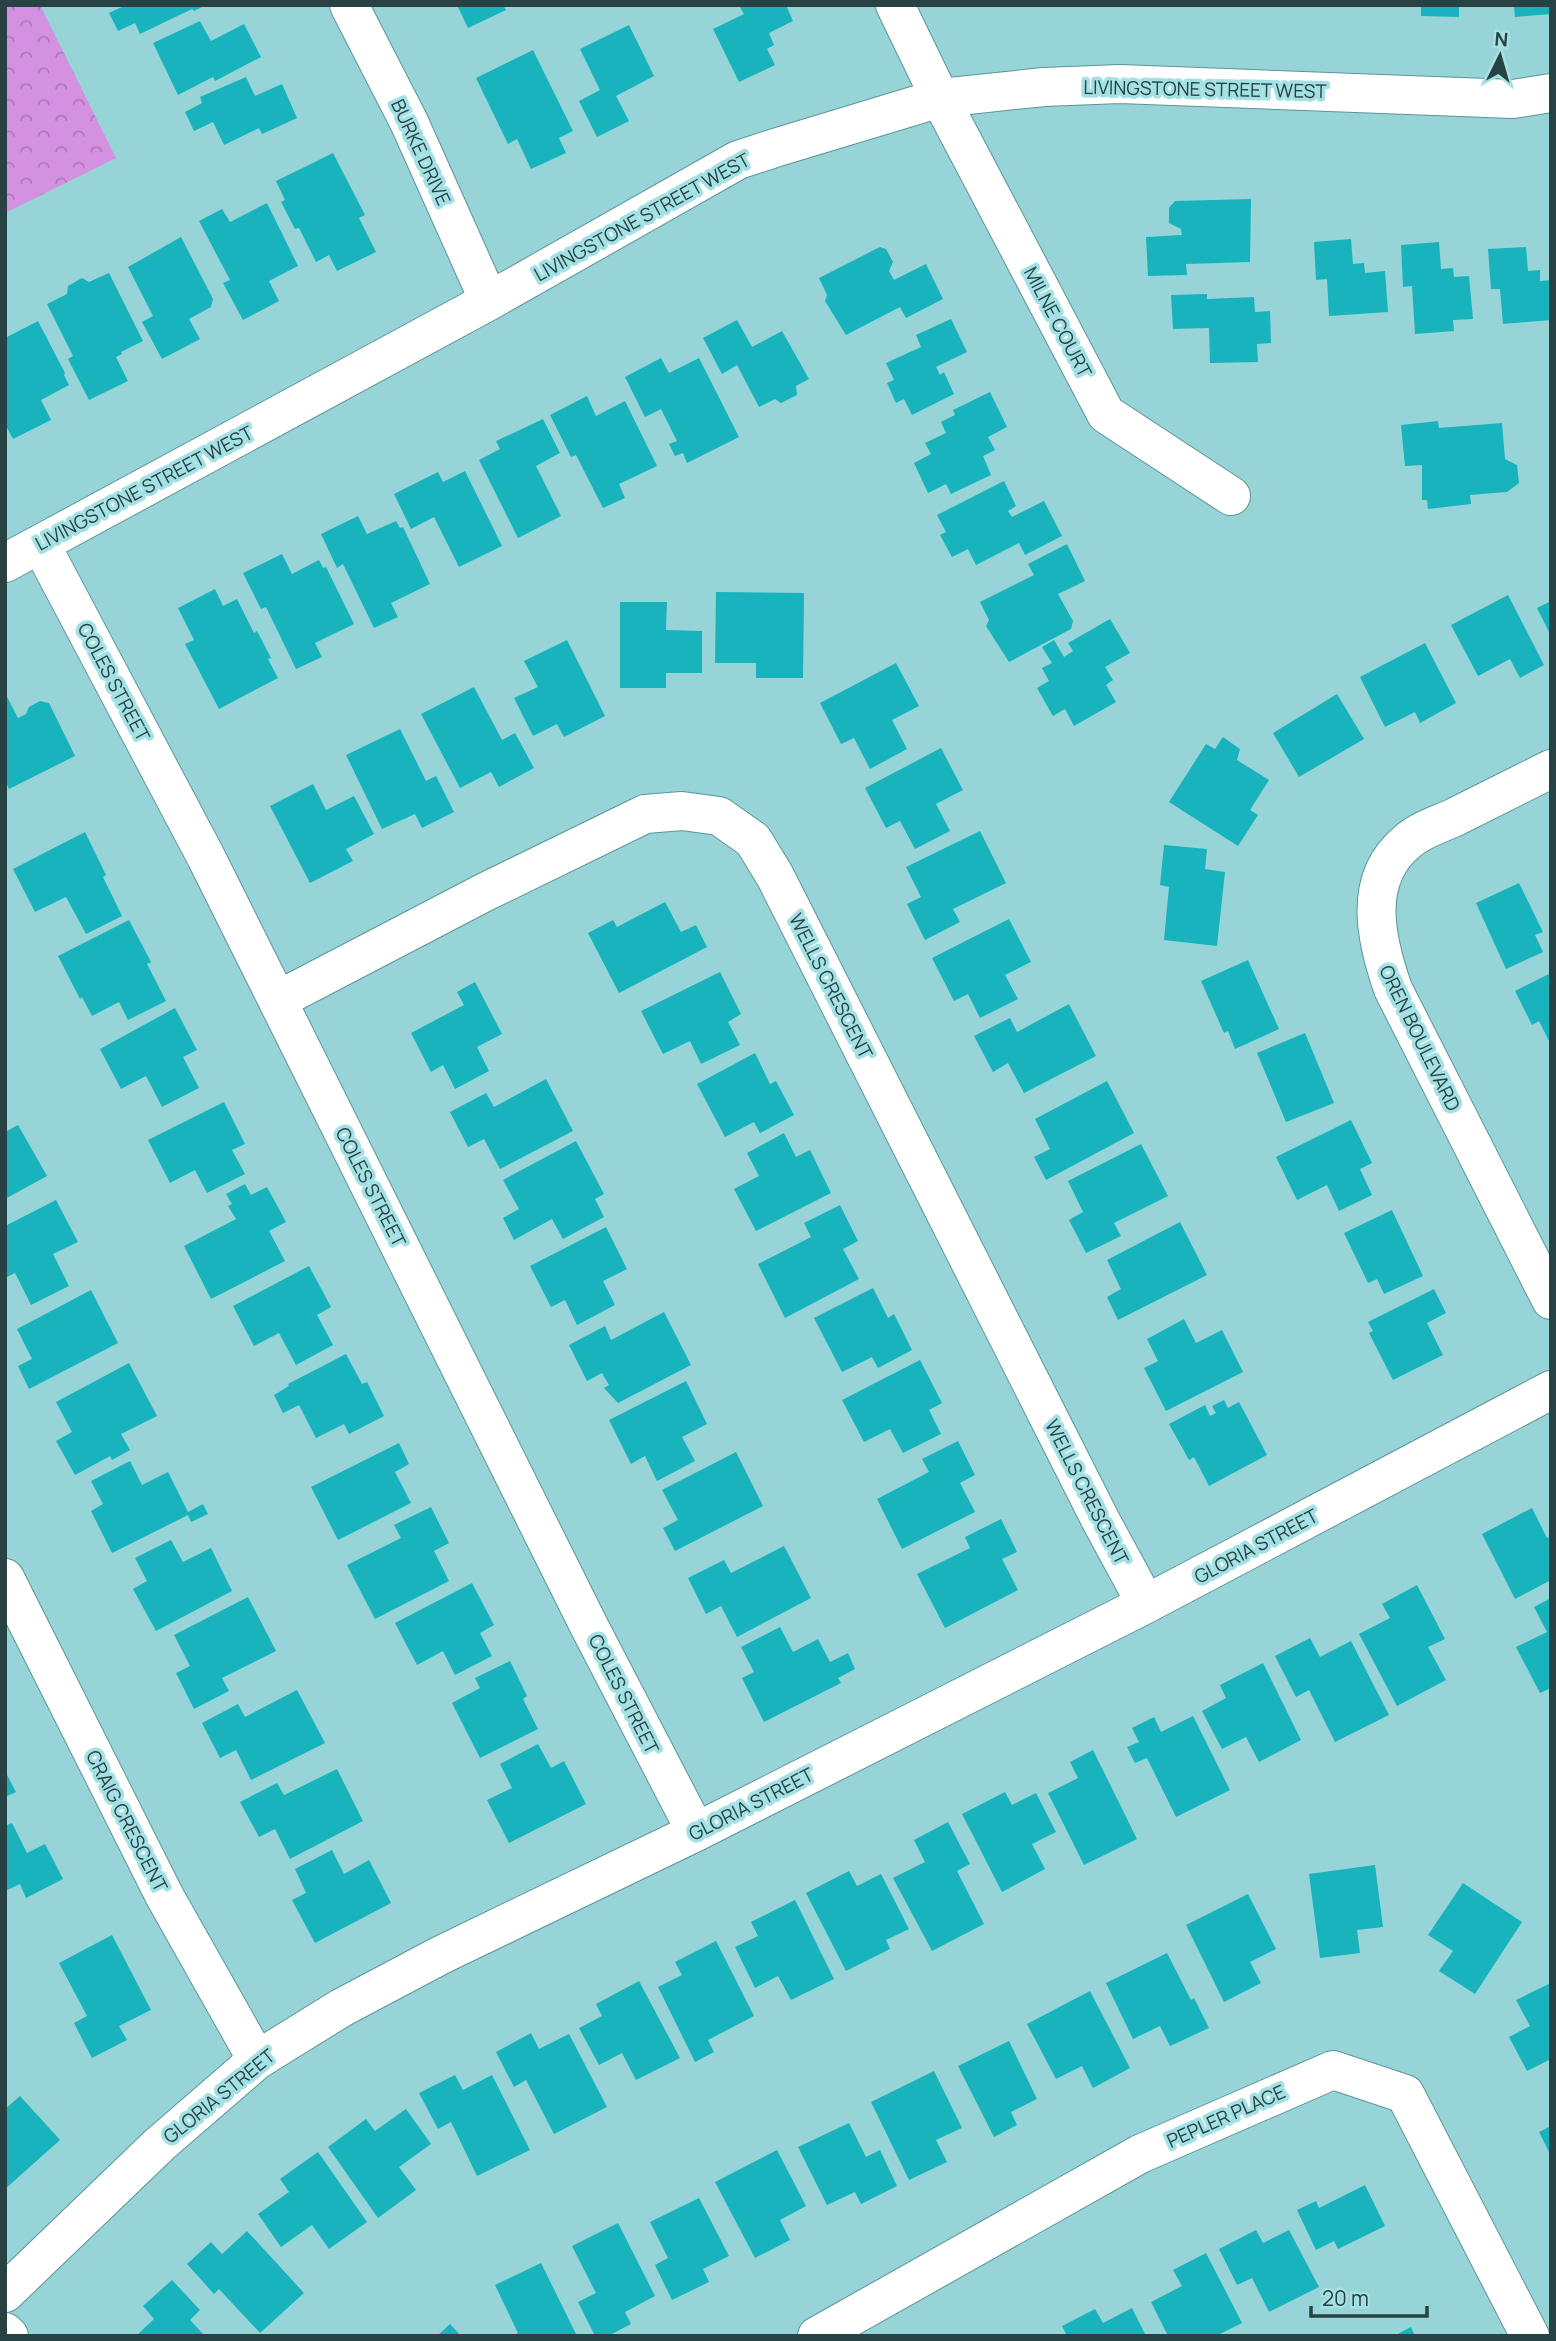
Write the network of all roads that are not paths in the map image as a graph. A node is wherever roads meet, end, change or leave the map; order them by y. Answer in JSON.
{"nodes":[{"id":1,"x":349,"y":5,"type":"edge"},
{"id":2,"x":895,"y":5,"type":"edge"},
{"id":3,"x":1551,"y":93,"type":"edge"},
{"id":4,"x":940,"y":98,"type":"junction"},
{"id":5,"x":489,"y":301,"type":"junction"},
{"id":6,"x":1231,"y":495,"type":"dead end"},
{"id":7,"x":41,"y":545,"type":"junction"},
{"id":8,"x":5,"y":563,"type":"edge"},
{"id":9,"x":1551,"y":769,"type":"edge"},
{"id":10,"x":278,"y":1000,"type":"junction"},
{"id":11,"x":1551,"y":1300,"type":"edge"},
{"id":12,"x":1551,"y":1390,"type":"edge"},
{"id":13,"x":5,"y":1578,"type":"edge"},
{"id":14,"x":1146,"y":1604,"type":"junction"},
{"id":15,"x":696,"y":1832,"type":"junction"},
{"id":16,"x":257,"y":2060,"type":"junction"},
{"id":17,"x":5,"y":2294,"type":"edge"},
{"id":18,"x":5,"y":2332,"type":"edge"},
{"id":19,"x":9,"y":2336,"type":"edge"},
{"id":20,"x":817,"y":2336,"type":"edge"},
{"id":21,"x":1530,"y":2336,"type":"edge"}],
"edges":[{"from":1,"to":5,"type":"street","name":"BURKE DRIVE"},
{"from":2,"to":4,"type":"street","name":"MILNE COURT"},
{"from":3,"to":4,"type":"street","name":"LIVINGSTONE STREET WEST"},
{"from":4,"to":5,"type":"street","name":"LIVINGSTONE STREET WEST"},
{"from":4,"to":6,"type":"street","name":"MILNE COURT"},
{"from":5,"to":7,"type":"street","name":"LIVINGSTONE STREET WEST"},
{"from":7,"to":8,"type":"street","name":"LIVINGSTONE STREET WEST"},
{"from":7,"to":10,"type":"street","name":"COLES STREET"},
{"from":9,"to":11,"type":"street","name":"OREN BOULEVARD"},
{"from":10,"to":14,"type":"street","name":"WELLS CRESCENT"},
{"from":10,"to":15,"type":"street","name":"COLES STREET"},
{"from":12,"to":14,"type":"street","name":"GLORIA STREET"},
{"from":13,"to":16,"type":"street","name":"CRAIG CRESCENT"},
{"from":14,"to":15,"type":"street","name":"GLORIA STREET"},
{"from":15,"to":16,"type":"street","name":"GLORIA STREET"},
{"from":16,"to":17,"type":"street","name":"GLORIA STREET"},
{"from":18,"to":19,"type":"street"},
{"from":20,"to":21,"type":"street","name":"PEPLER PLACE"}]}
